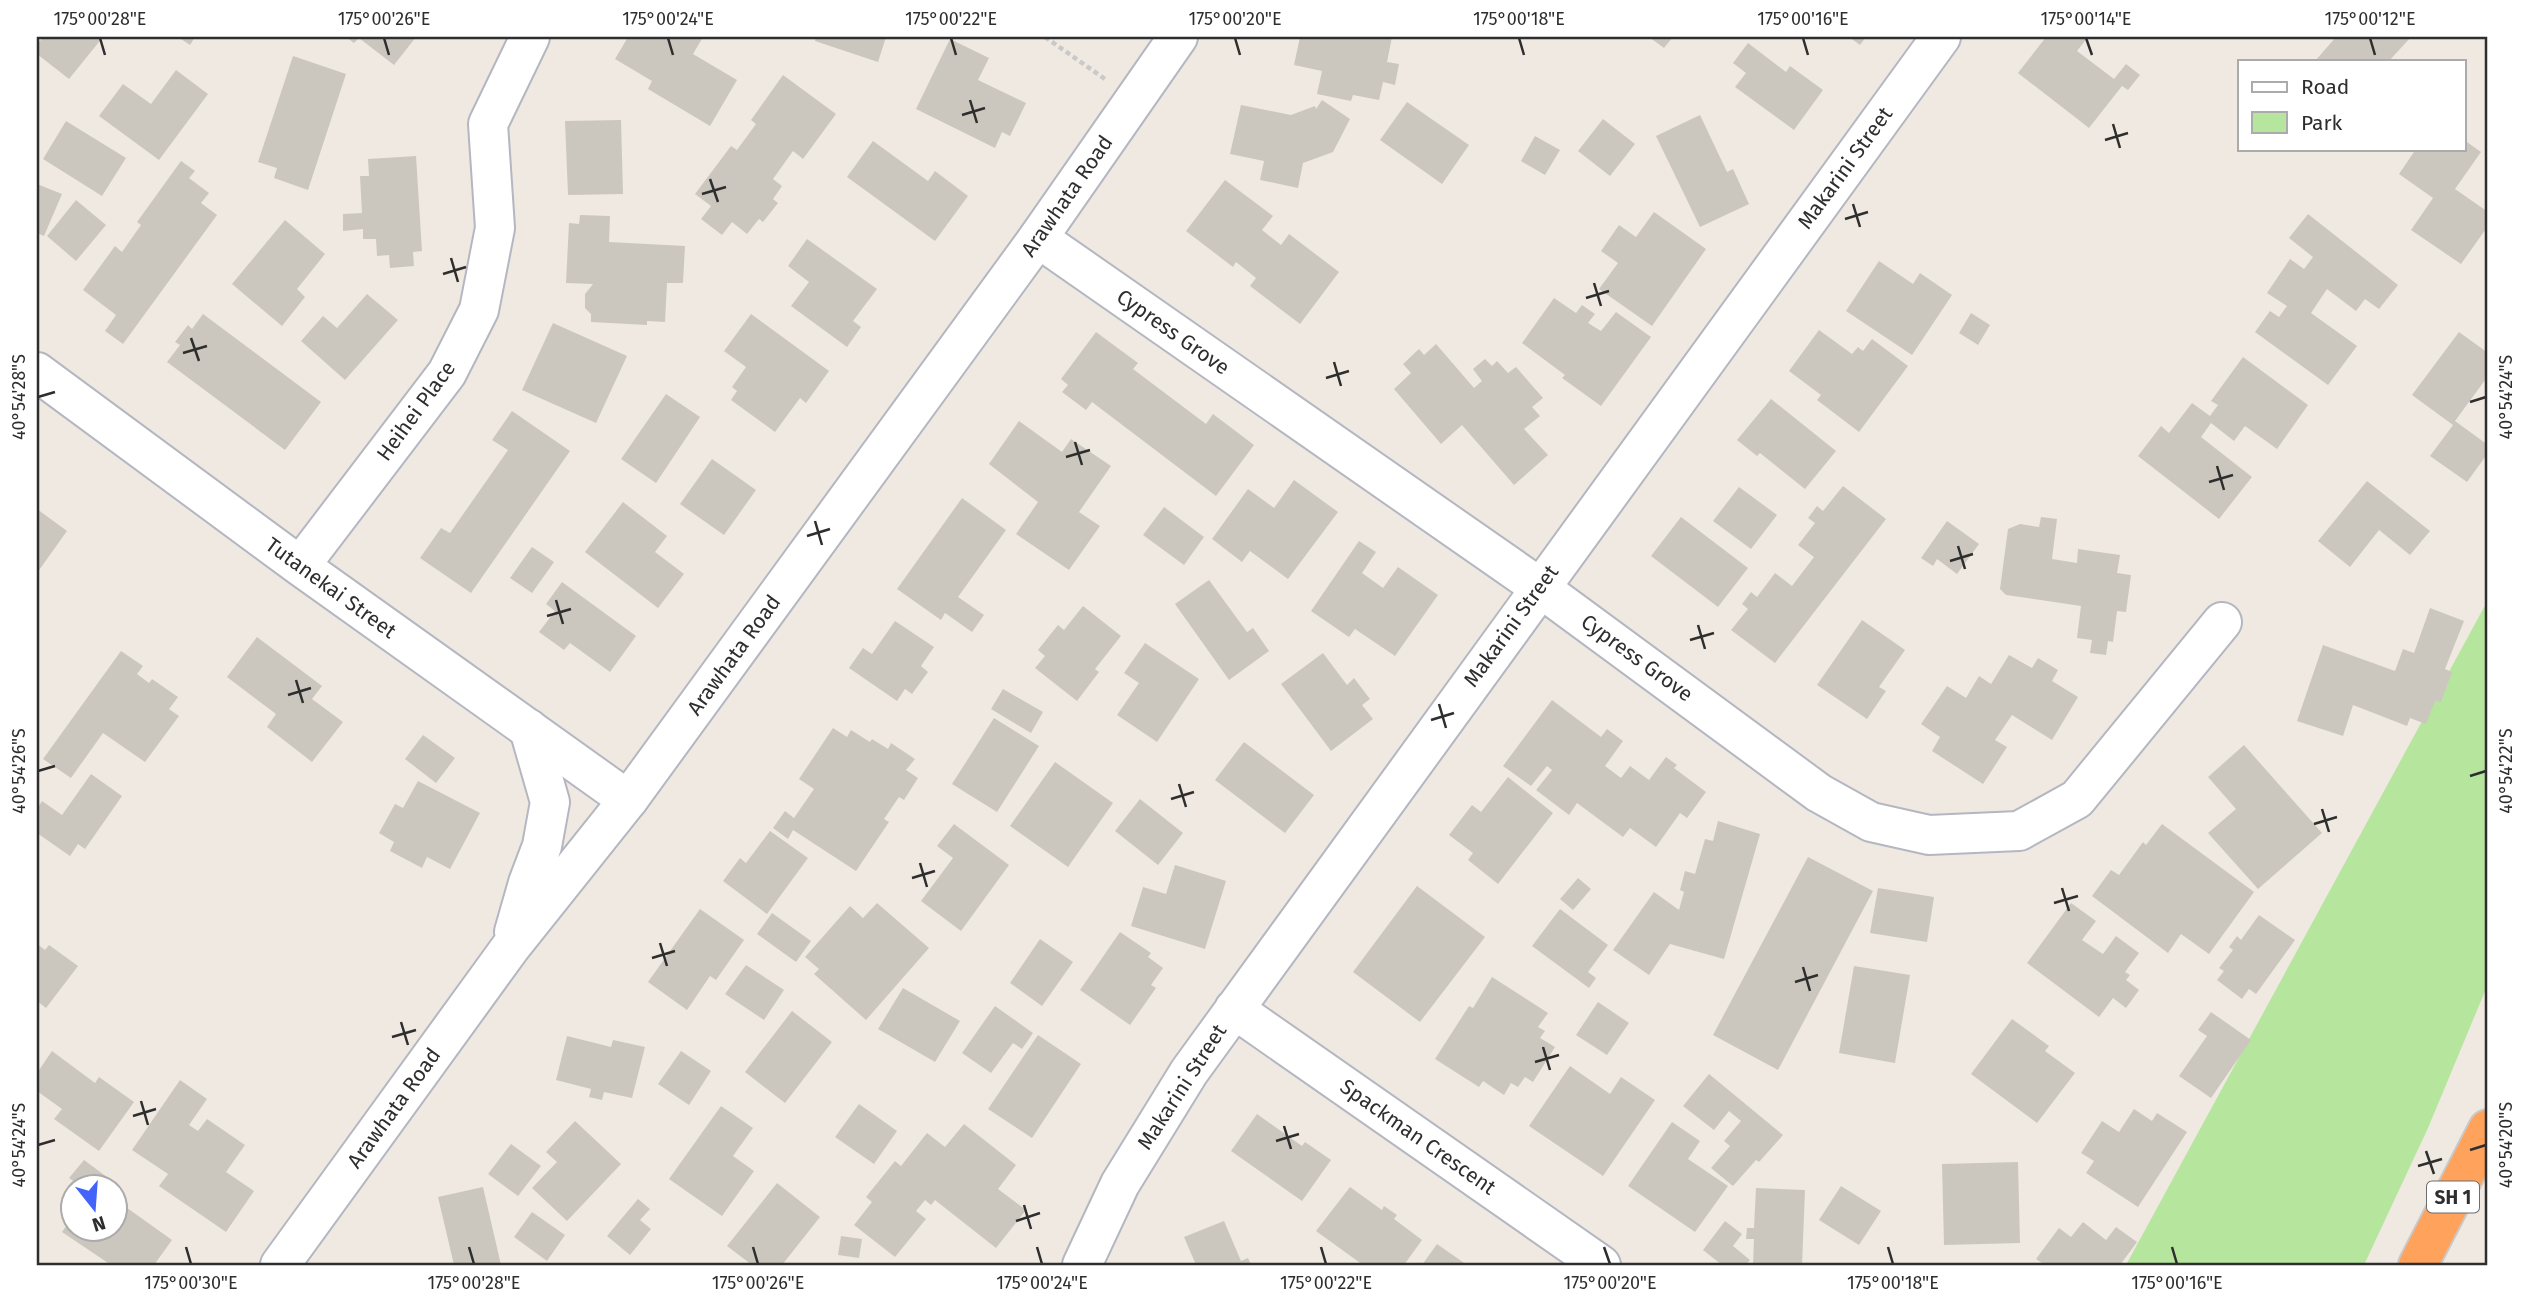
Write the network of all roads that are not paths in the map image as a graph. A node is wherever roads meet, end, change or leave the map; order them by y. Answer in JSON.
{"nodes":[{"id":1,"x":530,"y":37,"type":"edge"},
{"id":2,"x":1178,"y":37,"type":"edge"},
{"id":3,"x":1941,"y":37,"type":"edge"},
{"id":4,"x":1038,"y":238,"type":"junction"},
{"id":5,"x":37,"y":372,"type":"edge"},
{"id":6,"x":300,"y":566,"type":"junction"},
{"id":7,"x":1539,"y":587,"type":"junction"},
{"id":8,"x":2222,"y":622,"type":"dead end"},
{"id":9,"x":529,"y":729,"type":"junction"},
{"id":10,"x":628,"y":800,"type":"junction"},
{"id":11,"x":510,"y":948,"type":"junction"},
{"id":12,"x":1234,"y":1009,"type":"junction"},
{"id":13,"x":2488,"y":1102,"type":"edge"},
{"id":14,"x":2488,"y":1129,"type":"edge"},
{"id":15,"x":2424,"y":1252,"type":"edge"},
{"id":16,"x":280,"y":1265,"type":"edge"},
{"id":17,"x":1082,"y":1265,"type":"edge"},
{"id":18,"x":1601,"y":1265,"type":"edge"}],
"edges":[{"from":1,"to":6,"type":"street","name":"Heihei Place"},
{"from":2,"to":4,"type":"street","name":"Arawhata Road"},
{"from":3,"to":7,"type":"street","name":"Makarini Street"},
{"from":4,"to":7,"type":"street","name":"Cypress Grove"},
{"from":4,"to":10,"type":"street","name":"Arawhata Road"},
{"from":5,"to":6,"type":"street","name":"Tutanekai Street"},
{"from":6,"to":9,"type":"street","name":"Tutanekai Street"},
{"from":7,"to":8,"type":"street","name":"Cypress Grove"},
{"from":7,"to":12,"type":"street","name":"Makarini Street"},
{"from":9,"to":10,"type":"street","name":"Tutanekai Street"},
{"from":9,"to":11,"type":"street"},
{"from":10,"to":11,"type":"street","name":"Arawhata Road"},
{"from":11,"to":16,"type":"street","name":"Arawhata Road"},
{"from":12,"to":17,"type":"street","name":"Makarini Street"},
{"from":12,"to":18,"type":"street","name":"Spackman Crescent"},
{"from":13,"to":15,"type":"highway"},
{"from":14,"to":15,"type":"highway","number":"SH 1"}]}
